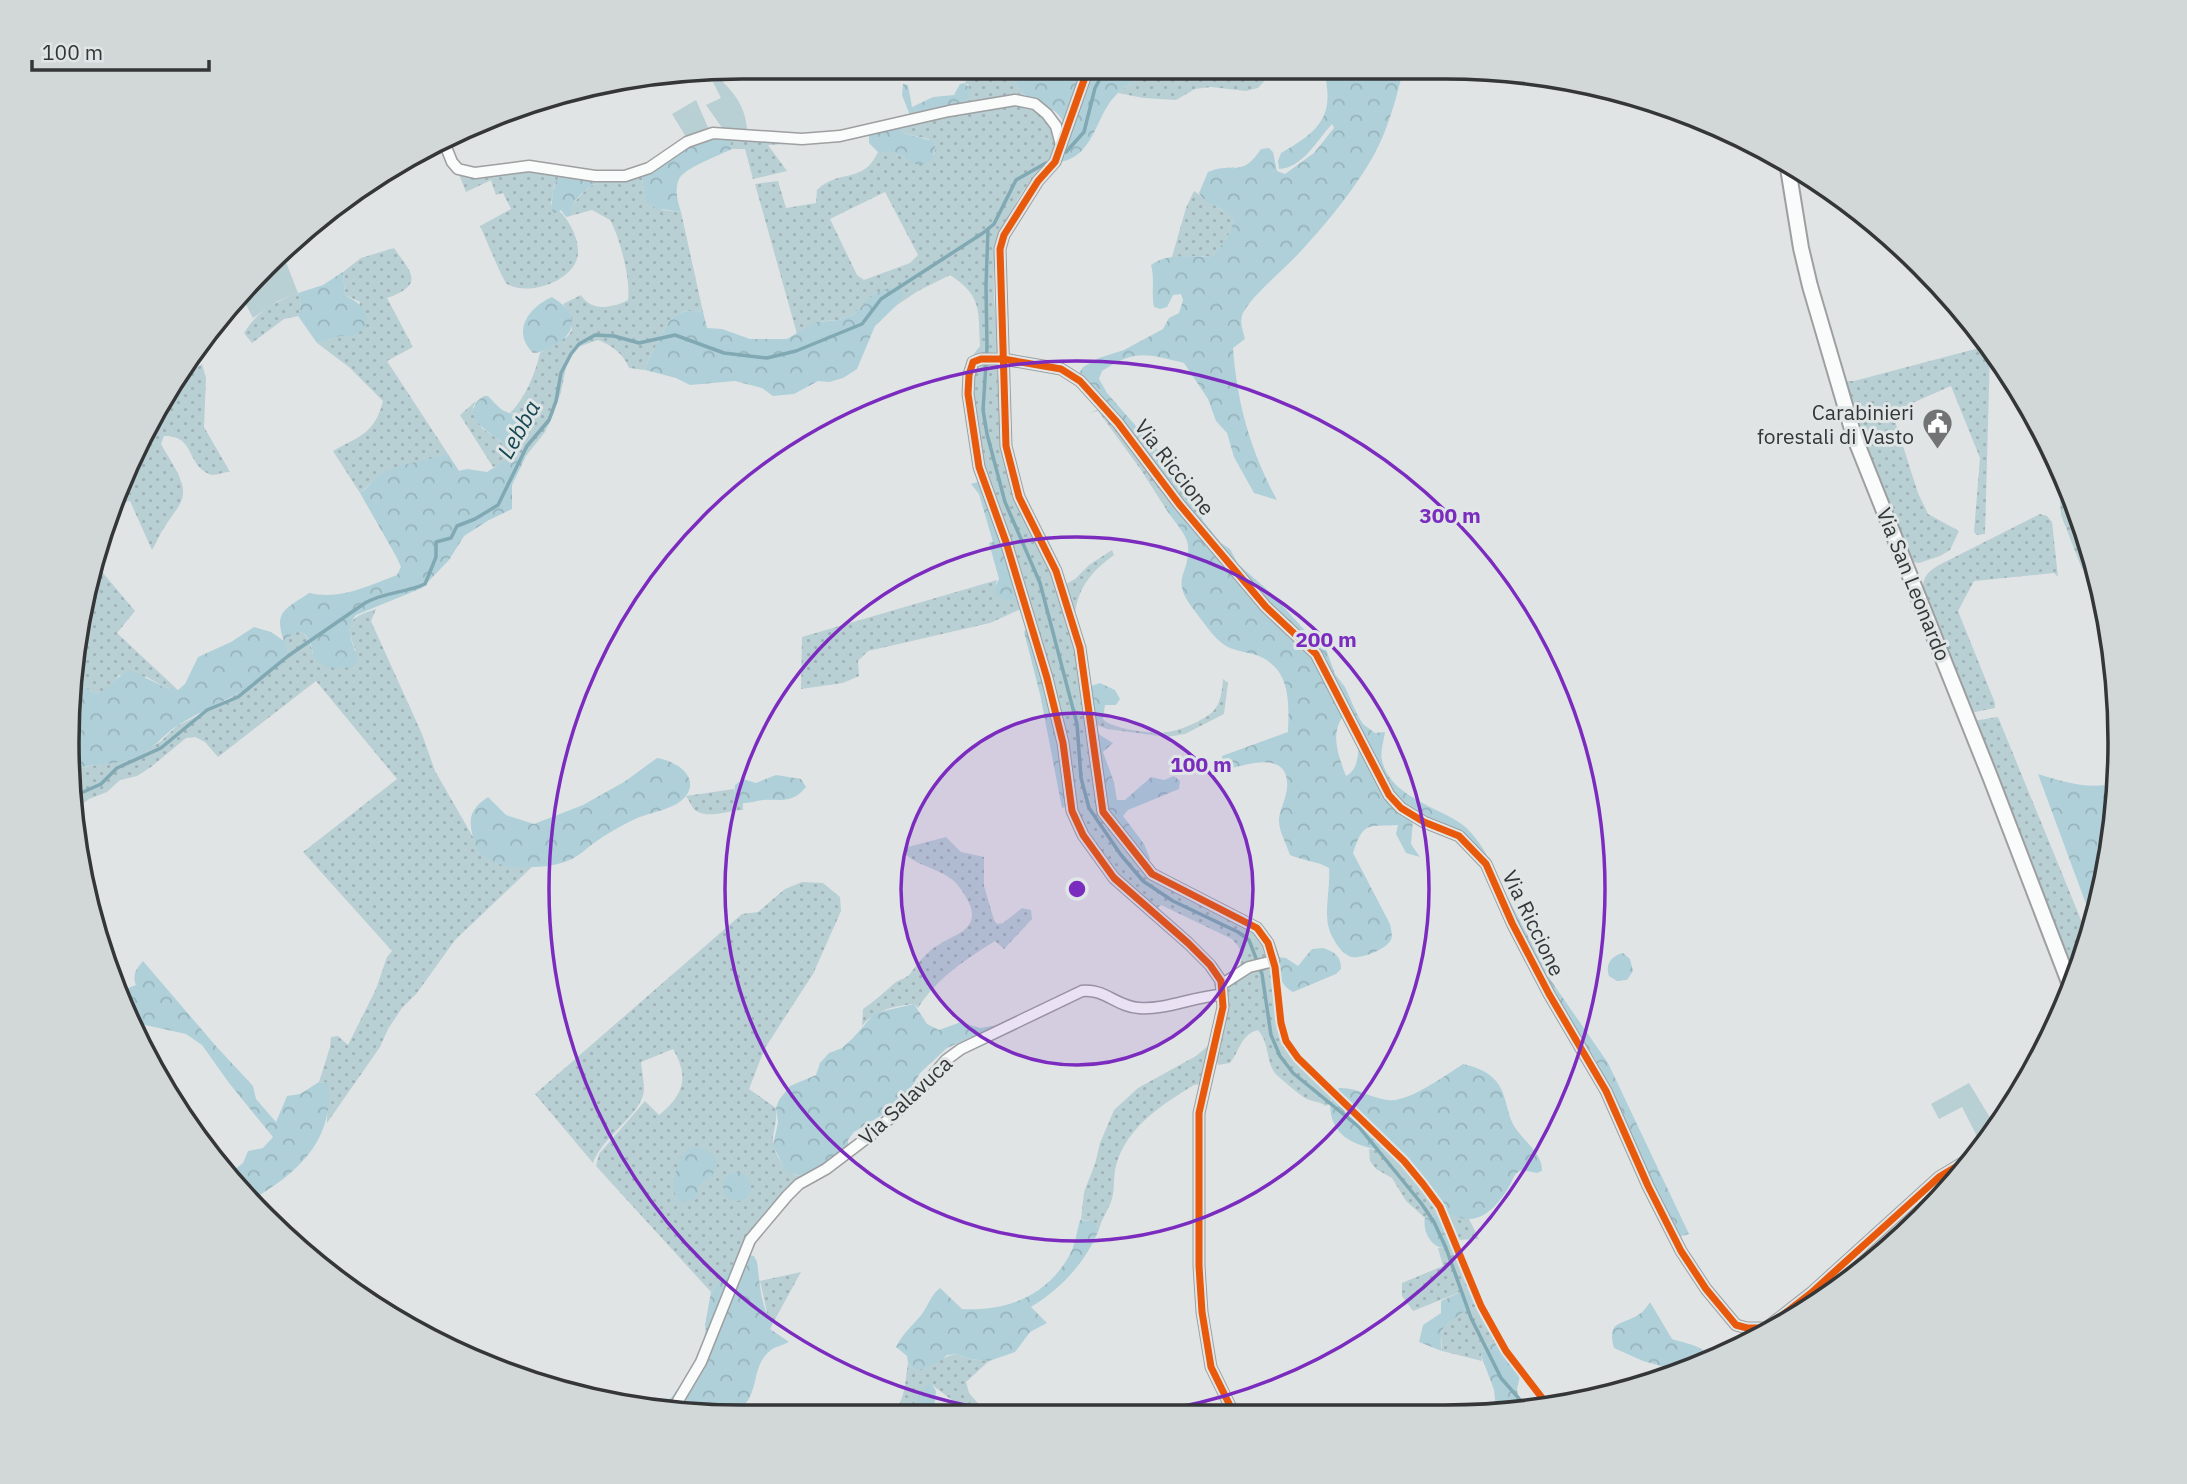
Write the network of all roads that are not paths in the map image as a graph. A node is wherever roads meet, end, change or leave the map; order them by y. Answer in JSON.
{"nodes":[{"id":1,"x":1084,"y":79,"type":"edge"},
{"id":2,"x":1061,"y":146,"type":"junction"},
{"id":3,"x":447,"y":148,"type":"edge"},
{"id":4,"x":1789,"y":176,"type":"edge"},
{"id":5,"x":999,"y":359,"type":"junction"},
{"id":6,"x":2066,"y":974,"type":"edge"},
{"id":7,"x":1221,"y":990,"type":"junction"},
{"id":8,"x":1951,"y":1170,"type":"edge"},
{"id":9,"x":1802,"y":1300,"type":"edge"},
{"id":10,"x":1755,"y":1328,"type":"edge"},
{"id":11,"x":676,"y":1402,"type":"edge"},
{"id":12,"x":1230,"y":1405,"type":"edge"}],
"edges":[{"from":1,"to":2,"type":"street"},
{"from":2,"to":3,"type":"street"},
{"from":2,"to":5,"type":"street"},
{"from":4,"to":6,"type":"street","name":"Via San Leonardo"},
{"from":5,"to":7,"type":"street","name":"Via Riccione"},
{"from":5,"to":7,"type":"street"},
{"from":5,"to":10,"type":"street","name":"Via Riccione"},
{"from":7,"to":11,"type":"street","name":"Via Salavuca"},
{"from":7,"to":12,"type":"street"},
{"from":8,"to":9,"type":"street","name":"Via Riccione"}]}
